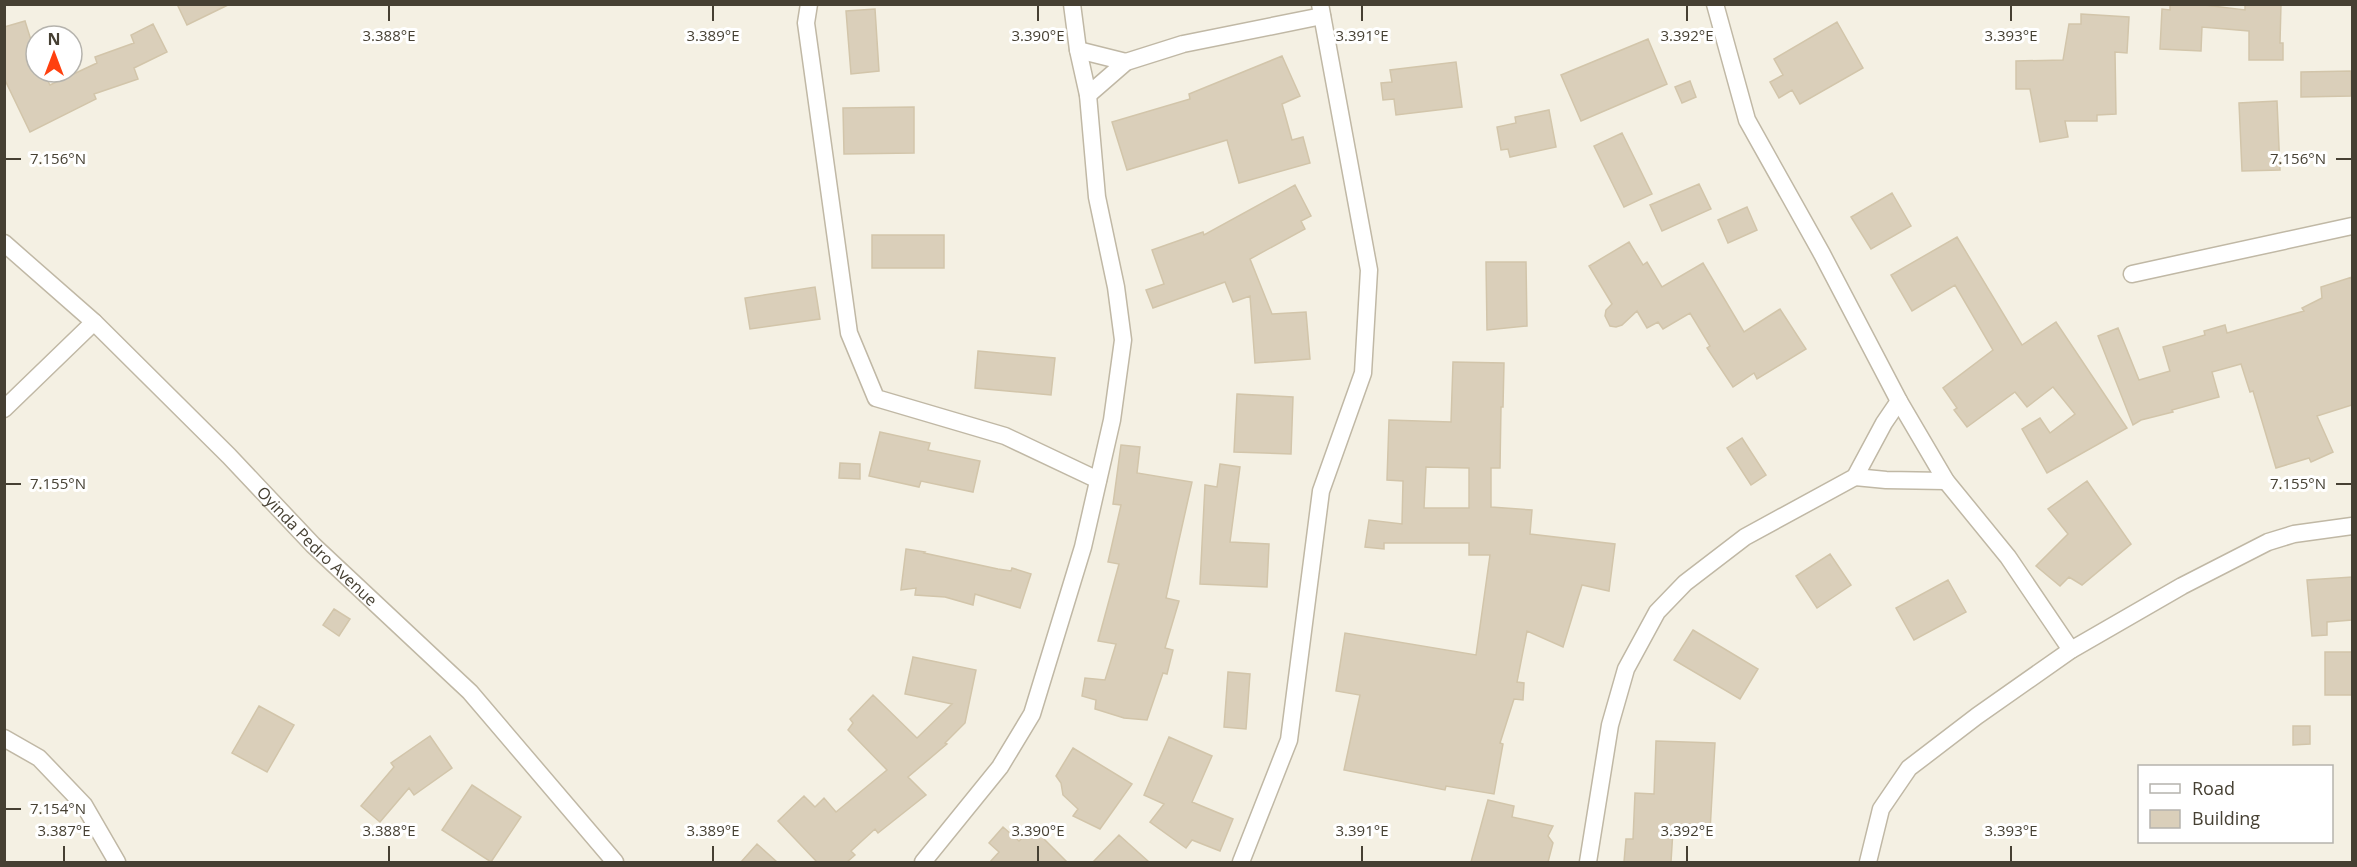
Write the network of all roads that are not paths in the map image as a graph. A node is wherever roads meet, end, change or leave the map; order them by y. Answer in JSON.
{"nodes":[{"id":1,"x":809,"y":4,"type":"edge"},
{"id":2,"x":1072,"y":4,"type":"edge"},
{"id":3,"x":1715,"y":4,"type":"edge"},
{"id":4,"x":1321,"y":10,"type":"edge"},
{"id":5,"x":1078,"y":50,"type":"junction"},
{"id":6,"x":1126,"y":62,"type":"junction"},
{"id":7,"x":1088,"y":95,"type":"junction"},
{"id":8,"x":2352,"y":226,"type":"edge"},
{"id":9,"x":4,"y":243,"type":"edge"},
{"id":10,"x":2132,"y":274,"type":"dead end"},
{"id":11,"x":94,"y":322,"type":"junction"},
{"id":12,"x":1899,"y":402,"type":"junction"},
{"id":13,"x":4,"y":409,"type":"edge"},
{"id":14,"x":1855,"y":477,"type":"junction"},
{"id":15,"x":1098,"y":480,"type":"junction"},
{"id":16,"x":1946,"y":481,"type":"junction"},
{"id":17,"x":2352,"y":526,"type":"edge"},
{"id":18,"x":2070,"y":650,"type":"junction"},
{"id":19,"x":4,"y":738,"type":"edge"},
{"id":20,"x":117,"y":862,"type":"edge"},
{"id":21,"x":615,"y":862,"type":"edge"},
{"id":22,"x":923,"y":862,"type":"edge"},
{"id":23,"x":1240,"y":862,"type":"edge"},
{"id":24,"x":1588,"y":862,"type":"edge"},
{"id":25,"x":1868,"y":862,"type":"edge"}],
"edges":[{"from":1,"to":15,"type":"street"},
{"from":2,"to":5,"type":"street"},
{"from":3,"to":12,"type":"street"},
{"from":4,"to":6,"type":"street"},
{"from":4,"to":23,"type":"street"},
{"from":5,"to":6,"type":"street"},
{"from":5,"to":7,"type":"street"},
{"from":6,"to":7,"type":"street"},
{"from":7,"to":15,"type":"street"},
{"from":8,"to":10,"type":"street"},
{"from":9,"to":11,"type":"street","name":"Oyinda Pedro Avenue"},
{"from":11,"to":13,"type":"street"},
{"from":11,"to":21,"type":"street","name":"Oyinda Pedro Avenue"},
{"from":12,"to":14,"type":"street"},
{"from":12,"to":16,"type":"street"},
{"from":14,"to":16,"type":"street"},
{"from":14,"to":24,"type":"street"},
{"from":15,"to":22,"type":"street"},
{"from":16,"to":18,"type":"street"},
{"from":17,"to":18,"type":"street"},
{"from":18,"to":25,"type":"street"},
{"from":19,"to":20,"type":"street"}]}
